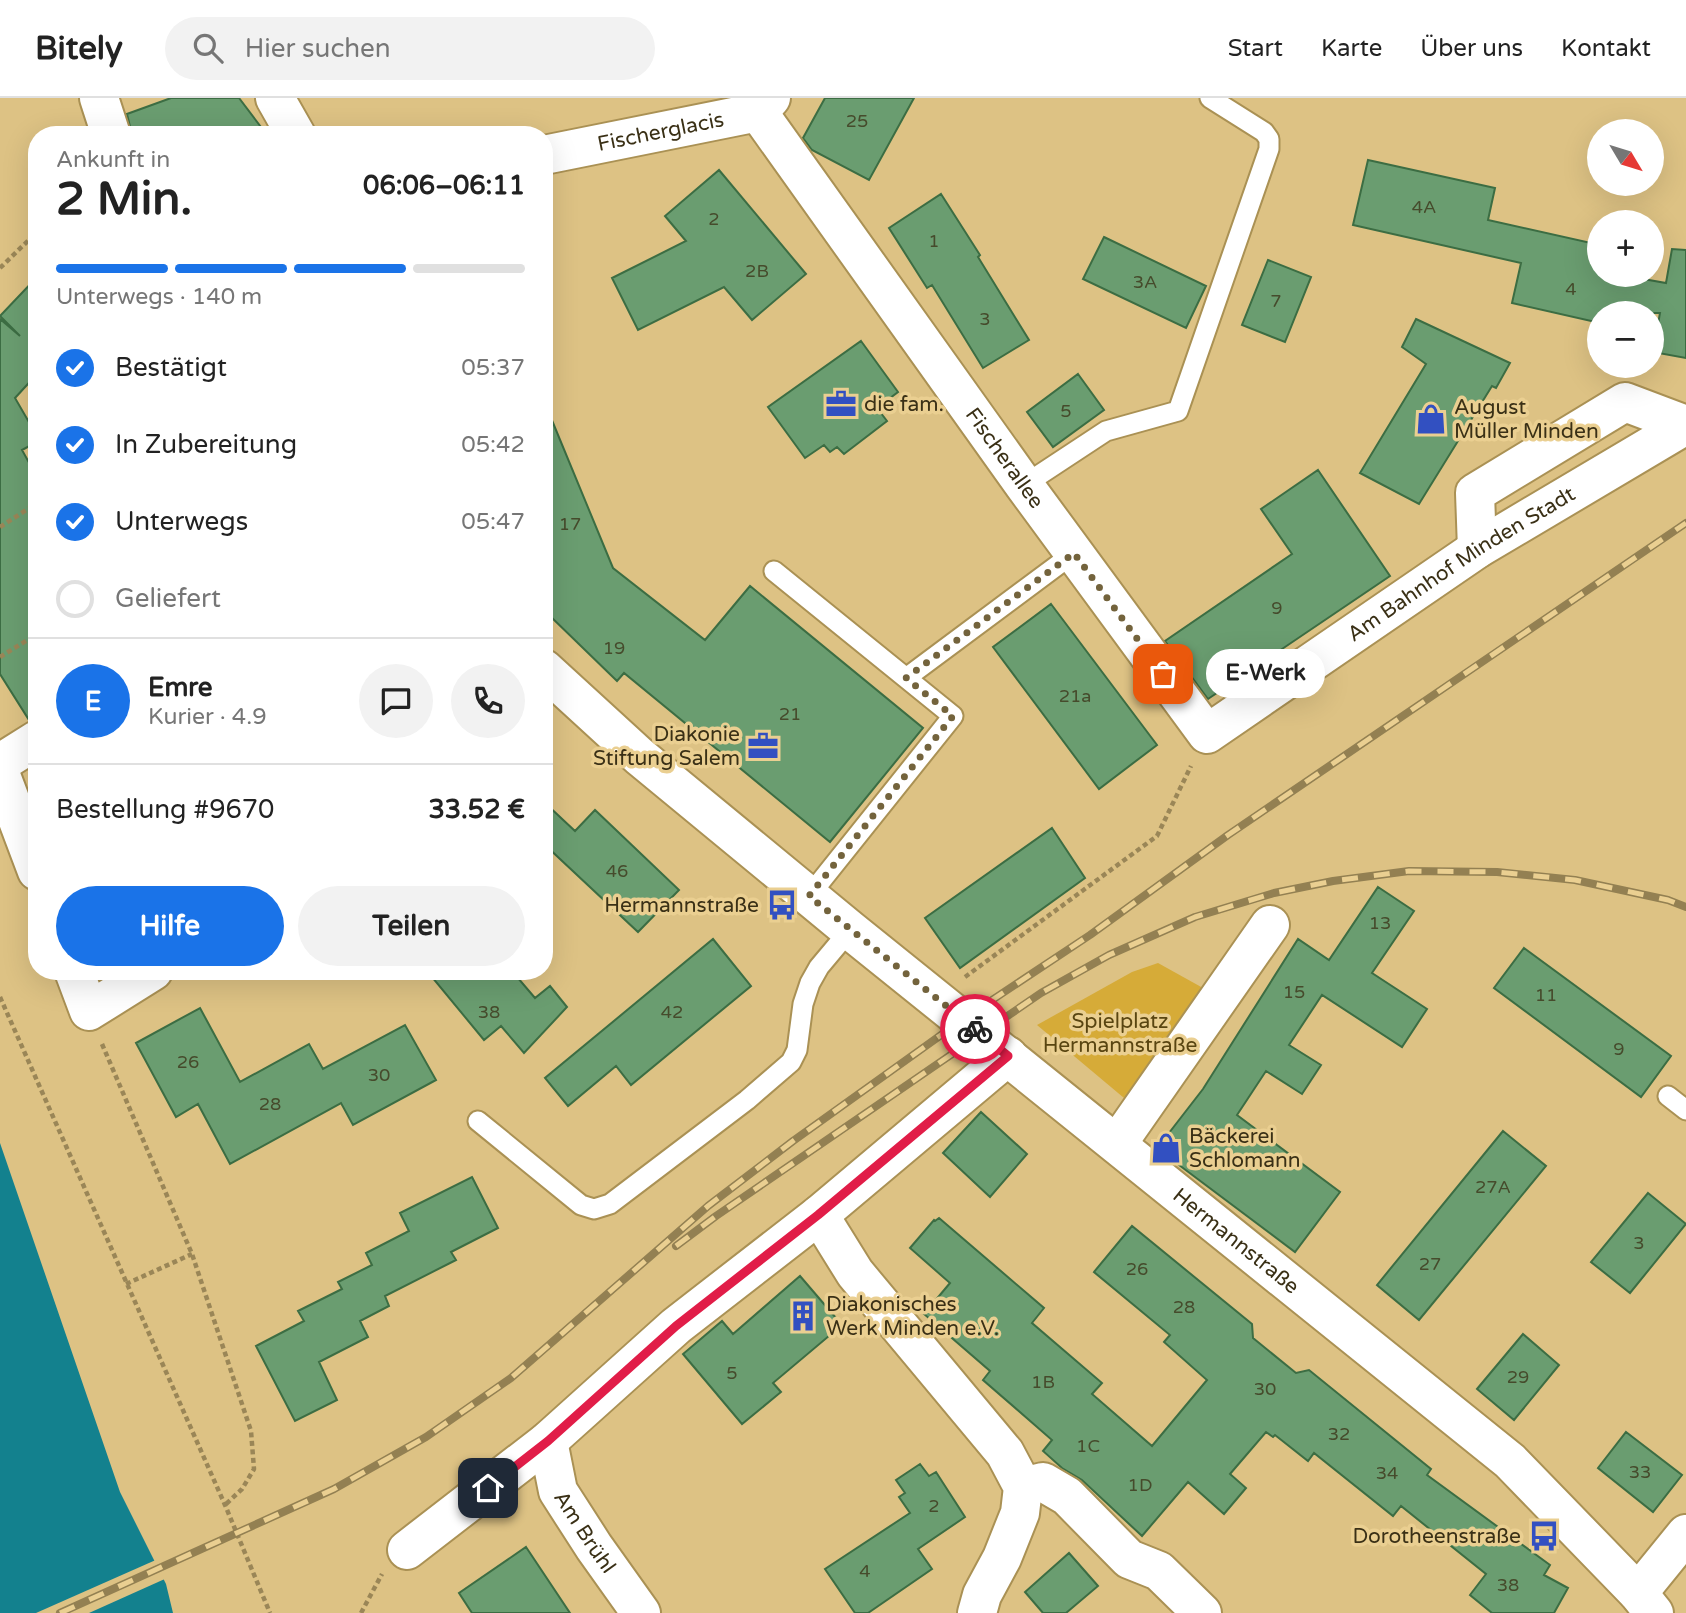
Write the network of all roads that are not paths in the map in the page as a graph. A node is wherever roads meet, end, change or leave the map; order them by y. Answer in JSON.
{"nodes":[{"id":1,"x":99,"y":98,"type":"edge"},
{"id":2,"x":275,"y":98,"type":"edge"},
{"id":3,"x":1210,"y":98,"type":"edge"},
{"id":4,"x":765,"y":105,"type":"edge"},
{"id":5,"x":108,"y":126,"type":"edge"},
{"id":6,"x":291,"y":126,"type":"edge"},
{"id":7,"x":553,"y":153,"type":"edge"},
{"id":8,"x":1686,"y":425,"type":"edge"},
{"id":9,"x":1024,"y":485,"type":"junction"},
{"id":10,"x":1477,"y":549,"type":"junction"},
{"id":11,"x":1074,"y":553,"type":"junction"},
{"id":12,"x":774,"y":571,"type":"dead end"},
{"id":13,"x":906,"y":678,"type":"junction"},
{"id":14,"x":553,"y":680,"type":"edge"},
{"id":15,"x":1207,"y":734,"type":"joint"},
{"id":16,"x":28,"y":746,"type":"edge"},
{"id":17,"x":0,"y":763,"type":"edge"},
{"id":18,"x":0,"y":773,"type":"edge"},
{"id":19,"x":28,"y":847,"type":"edge"},
{"id":20,"x":809,"y":896,"type":"junction"},
{"id":21,"x":1270,"y":925,"type":"dead end"},
{"id":22,"x":850,"y":930,"type":"junction"},
{"id":23,"x":77,"y":980,"type":"edge"},
{"id":24,"x":139,"y":980,"type":"edge"},
{"id":25,"x":1008,"y":1056,"type":"junction"},
{"id":26,"x":1668,"y":1096,"type":"dead end"},
{"id":27,"x":1686,"y":1110,"type":"edge"},
{"id":28,"x":478,"y":1121,"type":"dead end"},
{"id":29,"x":1117,"y":1144,"type":"junction"},
{"id":30,"x":818,"y":1215,"type":"junction"},
{"id":31,"x":548,"y":1441,"type":"junction"},
{"id":32,"x":1023,"y":1487,"type":"junction"},
{"id":33,"x":1686,"y":1534,"type":"edge"},
{"id":34,"x":407,"y":1550,"type":"road end"},
{"id":35,"x":1646,"y":1603,"type":"edge"},
{"id":36,"x":641,"y":1613,"type":"edge"},
{"id":37,"x":977,"y":1613,"type":"edge"},
{"id":38,"x":1202,"y":1613,"type":"edge"}],
"edges":[{"from":1,"to":5,"type":"street"},
{"from":2,"to":6,"type":"street"},
{"from":3,"to":9,"type":"lane"},
{"from":4,"to":7,"type":"street","name":"Fischerglacis"},
{"from":4,"to":9,"type":"street","name":"Fischerallee"},
{"from":8,"to":10,"type":"street","name":"Am Bahnhof Minden Stadt"},
{"from":8,"to":10,"type":"street"},
{"from":9,"to":11,"type":"street","name":"Fischerallee"},
{"from":10,"to":15,"type":"street","name":"Am Bahnhof Minden Stadt"},
{"from":11,"to":13,"type":"lane"},
{"from":11,"to":15,"type":"street","name":"Fischerallee"},
{"from":12,"to":13,"type":"lane"},
{"from":13,"to":20,"type":"lane"},
{"from":14,"to":20,"type":"street","name":"Hermannstraße"},
{"from":16,"to":17,"type":"street"},
{"from":18,"to":19,"type":"street"},
{"from":20,"to":22,"type":"street","name":"Hermannstraße"},
{"from":21,"to":29,"type":"street"},
{"from":22,"to":25,"type":"street","name":"Hermannstraße"},
{"from":22,"to":28,"type":"lane"},
{"from":23,"to":24,"type":"street"},
{"from":25,"to":29,"type":"street","name":"Hermannstraße"},
{"from":25,"to":30,"type":"street"},
{"from":26,"to":27,"type":"lane"},
{"from":29,"to":35,"type":"street","name":"Hermannstraße"},
{"from":30,"to":31,"type":"street"},
{"from":30,"to":32,"type":"street"},
{"from":31,"to":34,"type":"street"},
{"from":31,"to":36,"type":"street","name":"Am Brühl"},
{"from":32,"to":37,"type":"street"},
{"from":32,"to":38,"type":"street"},
{"from":33,"to":35,"type":"street"}]}
